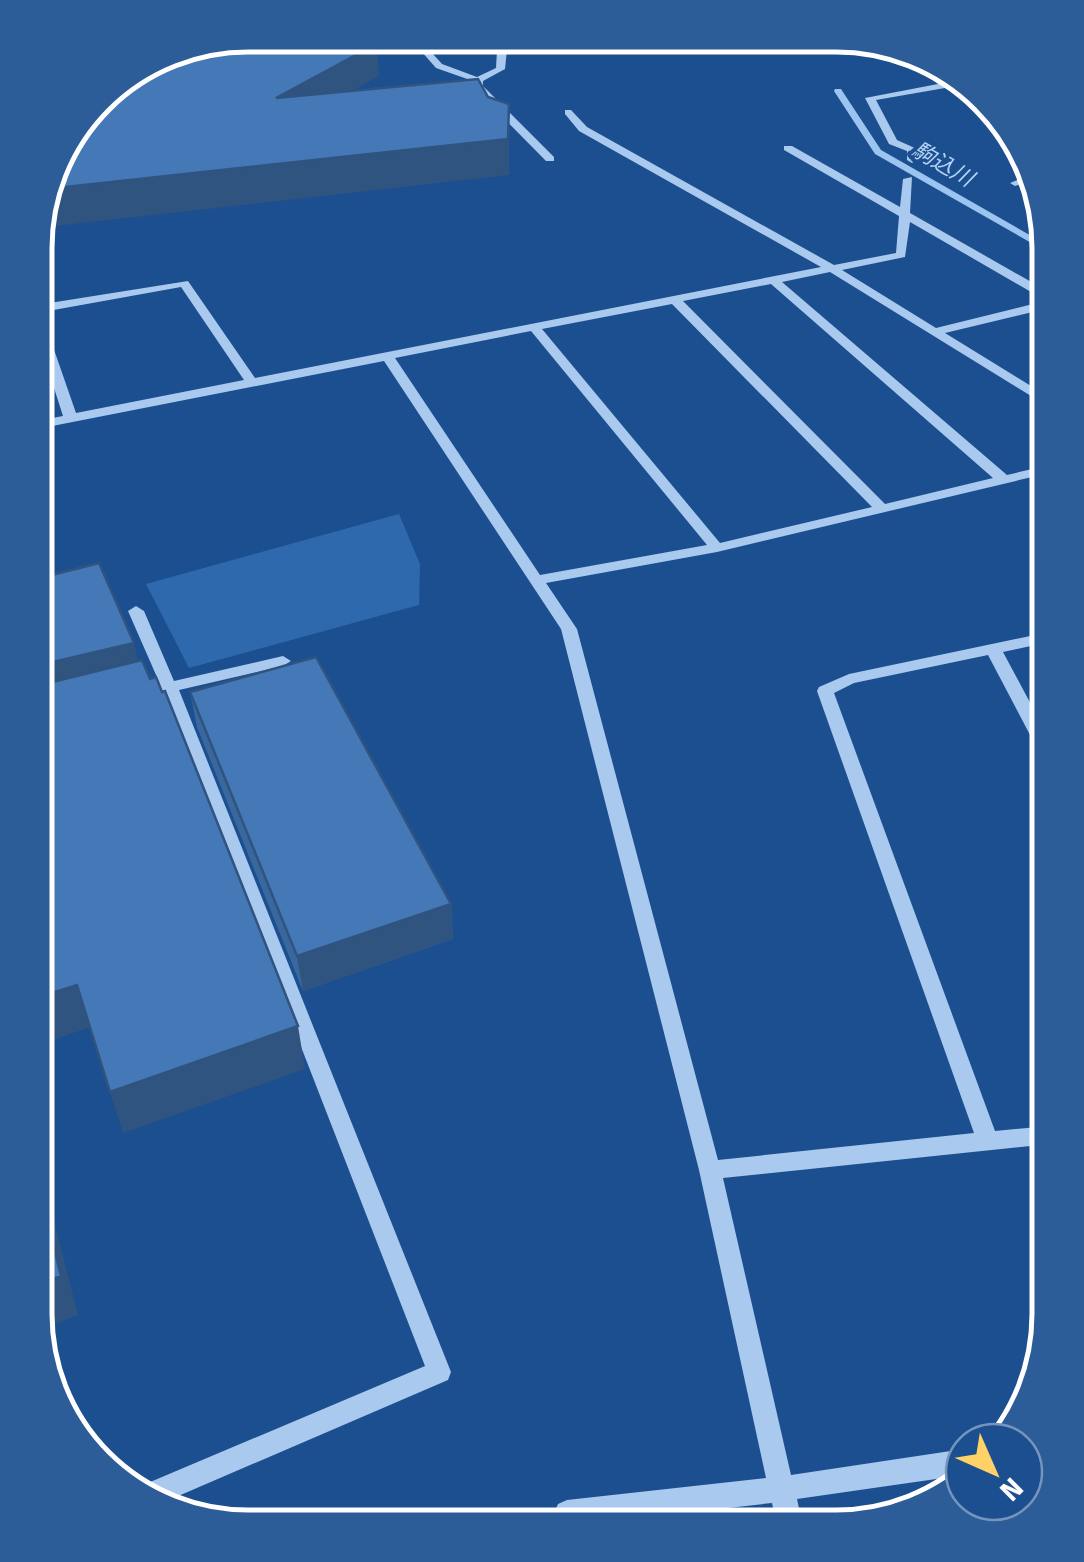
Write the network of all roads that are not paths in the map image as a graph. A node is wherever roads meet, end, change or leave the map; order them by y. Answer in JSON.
{"nodes":[{"id":1,"x":426,"y":52,"type":"edge"},
{"id":2,"x":502,"y":52,"type":"edge"},
{"id":3,"x":478,"y":80,"type":"junction"},
{"id":4,"x":944,"y":85,"type":"edge"},
{"id":5,"x":568,"y":112,"type":"dead end"},
{"id":6,"x":788,"y":148,"type":"dead end"},
{"id":7,"x":550,"y":159,"type":"dead end"},
{"id":8,"x":912,"y":160,"type":"dead end"},
{"id":9,"x":908,"y":180,"type":"dead end"},
{"id":10,"x":1019,"y":181,"type":"edge"},
{"id":11,"x":1016,"y":183,"type":"dead end"},
{"id":12,"x":905,"y":214,"type":"junction"},
{"id":13,"x":831,"y":268,"type":"junction"},
{"id":14,"x":773,"y":280,"type":"junction"},
{"id":15,"x":1032,"y":291,"type":"edge"},
{"id":16,"x":674,"y":300,"type":"junction"},
{"id":17,"x":1032,"y":306,"type":"edge"},
{"id":18,"x":52,"y":307,"type":"edge"},
{"id":19,"x":534,"y":327,"type":"junction"},
{"id":20,"x":934,"y":332,"type":"junction"},
{"id":21,"x":387,"y":356,"type":"junction"},
{"id":22,"x":52,"y":364,"type":"edge"},
{"id":23,"x":252,"y":383,"type":"junction"},
{"id":24,"x":1032,"y":392,"type":"edge"},
{"id":25,"x":70,"y":419,"type":"junction"},
{"id":26,"x":52,"y":423,"type":"edge"},
{"id":27,"x":1032,"y":473,"type":"edge"},
{"id":28,"x":1004,"y":480,"type":"junction"},
{"id":29,"x":883,"y":510,"type":"junction"},
{"id":30,"x":717,"y":548,"type":"junction"},
{"id":31,"x":535,"y":580,"type":"junction"},
{"id":32,"x":136,"y":611,"type":"dead end"},
{"id":33,"x":1032,"y":640,"type":"edge"},
{"id":34,"x":993,"y":648,"type":"junction"},
{"id":35,"x":283,"y":660,"type":"dead end"},
{"id":36,"x":160,"y":689,"type":"junction"},
{"id":37,"x":1032,"y":721,"type":"edge"},
{"id":38,"x":1031,"y":1137,"type":"edge"},
{"id":39,"x":988,"y":1141,"type":"junction"},
{"id":40,"x":710,"y":1170,"type":"junction"},
{"id":41,"x":944,"y":1465,"type":"edge"},
{"id":42,"x":162,"y":1489,"type":"edge"},
{"id":43,"x":781,"y":1489,"type":"junction"},
{"id":44,"x":594,"y":1510,"type":"edge"},
{"id":45,"x":786,"y":1510,"type":"edge"}],
"edges":[{"from":1,"to":3,"type":"street"},
{"from":2,"to":3,"type":"street"},
{"from":3,"to":7,"type":"street"},
{"from":4,"to":8,"type":"street"},
{"from":5,"to":13,"type":"street"},
{"from":6,"to":12,"type":"street"},
{"from":9,"to":12,"type":"street"},
{"from":10,"to":11,"type":"street"},
{"from":12,"to":13,"type":"street"},
{"from":12,"to":15,"type":"street"},
{"from":13,"to":14,"type":"street"},
{"from":13,"to":20,"type":"street"},
{"from":14,"to":16,"type":"street"},
{"from":14,"to":28,"type":"street"},
{"from":16,"to":19,"type":"street"},
{"from":16,"to":29,"type":"street"},
{"from":17,"to":20,"type":"street"},
{"from":18,"to":23,"type":"street"},
{"from":19,"to":21,"type":"street"},
{"from":19,"to":30,"type":"street"},
{"from":20,"to":24,"type":"street"},
{"from":21,"to":23,"type":"street"},
{"from":21,"to":31,"type":"street"},
{"from":22,"to":25,"type":"street"},
{"from":23,"to":25,"type":"street"},
{"from":25,"to":26,"type":"street"},
{"from":27,"to":28,"type":"street"},
{"from":28,"to":29,"type":"street"},
{"from":29,"to":30,"type":"street"},
{"from":30,"to":31,"type":"street"},
{"from":31,"to":40,"type":"street"},
{"from":32,"to":36,"type":"street"},
{"from":33,"to":34,"type":"street"},
{"from":34,"to":37,"type":"street"},
{"from":34,"to":39,"type":"street"},
{"from":35,"to":36,"type":"street"},
{"from":36,"to":42,"type":"street"},
{"from":38,"to":39,"type":"street"},
{"from":39,"to":40,"type":"street"},
{"from":40,"to":43,"type":"street"},
{"from":41,"to":43,"type":"street"},
{"from":43,"to":44,"type":"street"},
{"from":43,"to":45,"type":"street"}]}
